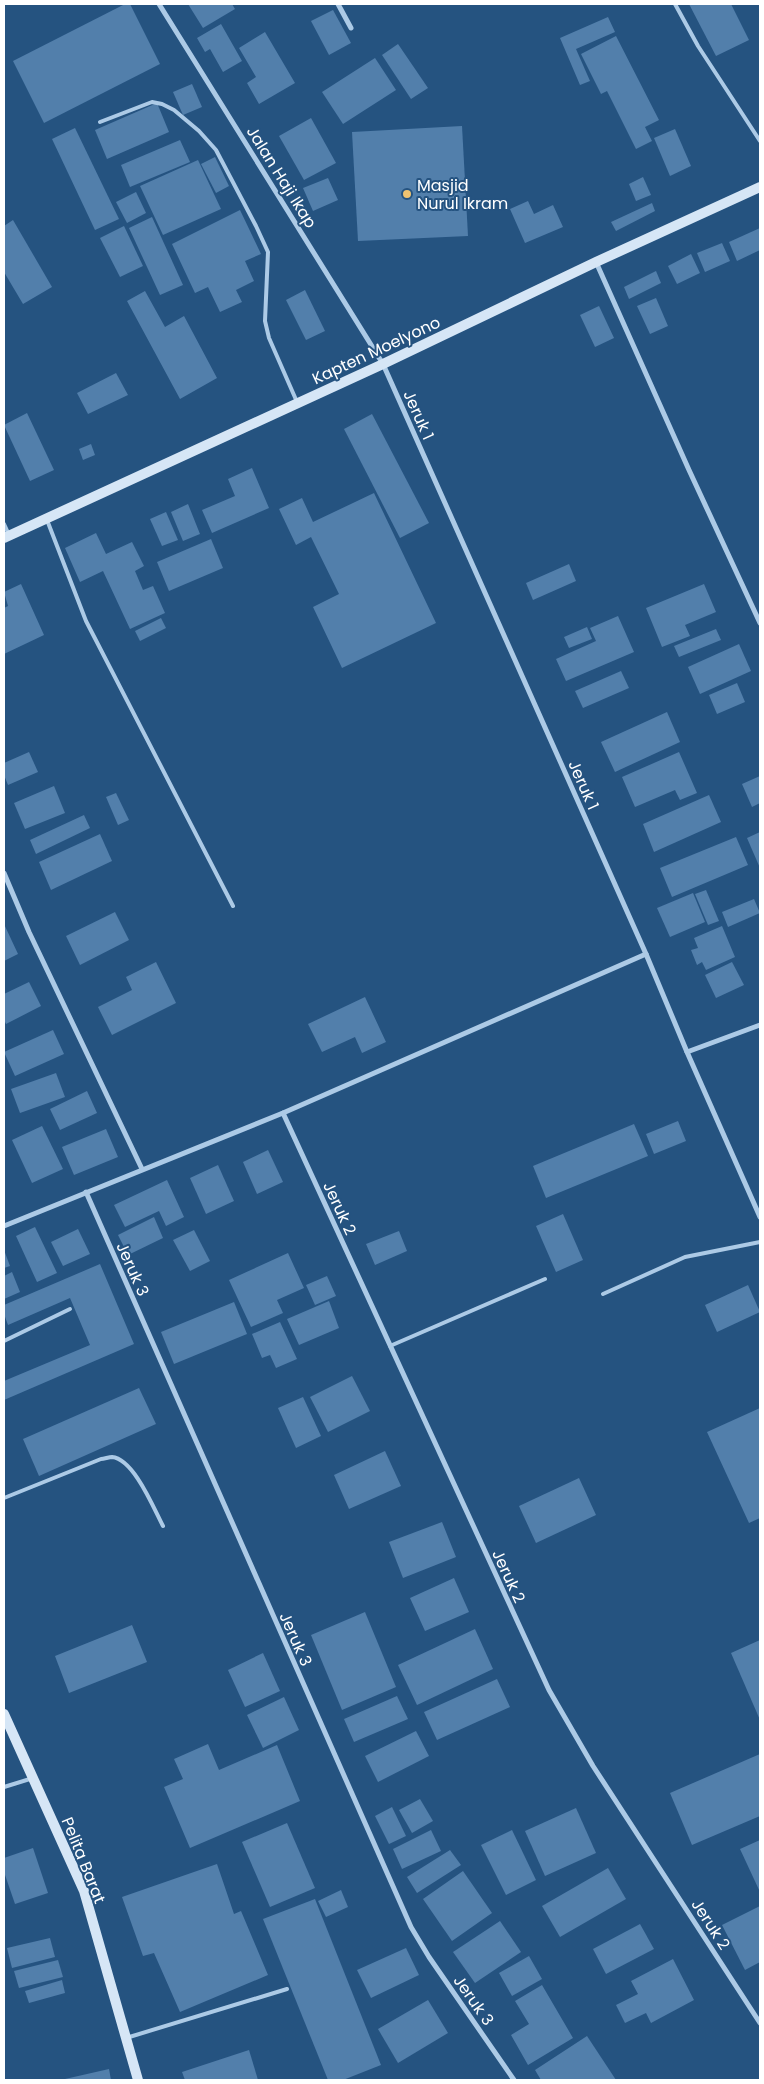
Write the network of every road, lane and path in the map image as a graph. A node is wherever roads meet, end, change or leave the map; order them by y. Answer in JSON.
{"nodes":[{"id":1,"x":159,"y":4,"type":"edge"},
{"id":2,"x":338,"y":4,"type":"edge"},
{"id":3,"x":675,"y":4,"type":"edge"},
{"id":4,"x":351,"y":28,"type":"dead end"},
{"id":5,"x":100,"y":122,"type":"dead end"},
{"id":6,"x":760,"y":141,"type":"edge"},
{"id":7,"x":760,"y":187,"type":"edge"},
{"id":8,"x":596,"y":262,"type":"junction"},
{"id":9,"x":383,"y":364,"type":"junction"},
{"id":10,"x":298,"y":403,"type":"junction"},
{"id":11,"x":46,"y":518,"type":"junction"},
{"id":12,"x":4,"y":524,"type":"edge"},
{"id":13,"x":6,"y":537,"type":"edge"},
{"id":14,"x":760,"y":623,"type":"edge"},
{"id":15,"x":4,"y":872,"type":"edge"},
{"id":16,"x":233,"y":906,"type":"dead end"},
{"id":17,"x":646,"y":954,"type":"junction"},
{"id":18,"x":760,"y":1025,"type":"edge"},
{"id":19,"x":687,"y":1052,"type":"junction"},
{"id":20,"x":283,"y":1112,"type":"junction"},
{"id":21,"x":142,"y":1169,"type":"junction"},
{"id":22,"x":86,"y":1192,"type":"junction"},
{"id":23,"x":760,"y":1217,"type":"edge"},
{"id":24,"x":4,"y":1226,"type":"edge"},
{"id":25,"x":760,"y":1242,"type":"edge"},
{"id":26,"x":545,"y":1279,"type":"dead end"},
{"id":27,"x":603,"y":1294,"type":"dead end"},
{"id":28,"x":70,"y":1309,"type":"dead end"},
{"id":29,"x":4,"y":1341,"type":"edge"},
{"id":30,"x":390,"y":1346,"type":"junction"},
{"id":31,"x":4,"y":1498,"type":"edge"},
{"id":32,"x":163,"y":1526,"type":"dead end"},
{"id":33,"x":4,"y":1714,"type":"edge"},
{"id":34,"x":33,"y":1778,"type":"junction"},
{"id":35,"x":4,"y":1787,"type":"edge"},
{"id":36,"x":288,"y":1989,"type":"dead end"},
{"id":37,"x":760,"y":2023,"type":"edge"},
{"id":38,"x":126,"y":2038,"type":"junction"},
{"id":39,"x":138,"y":2080,"type":"edge"},
{"id":40,"x":514,"y":2080,"type":"edge"}],
"edges":[{"from":1,"to":9,"type":"street","name":"Jalan Haji Ikap"},
{"from":2,"to":4,"type":"street"},
{"from":3,"to":6,"type":"lane"},
{"from":5,"to":10,"type":"lane"},
{"from":7,"to":8,"type":"street","name":"Kapten Moelyono"},
{"from":8,"to":9,"type":"street","name":"Kapten Moelyono"},
{"from":8,"to":14,"type":"street"},
{"from":9,"to":10,"type":"street","name":"Kapten Moelyono"},
{"from":9,"to":17,"type":"street","name":"Jeruk 1"},
{"from":10,"to":11,"type":"street","name":"Kapten Moelyono"},
{"from":11,"to":13,"type":"street","name":"Kapten Moelyono"},
{"from":11,"to":16,"type":"lane"},
{"from":12,"to":13,"type":"lane"},
{"from":15,"to":21,"type":"street"},
{"from":17,"to":19,"type":"street","name":"Jeruk 1"},
{"from":17,"to":20,"type":"street"},
{"from":18,"to":19,"type":"street"},
{"from":19,"to":23,"type":"street","name":"Jeruk 1"},
{"from":20,"to":21,"type":"street"},
{"from":20,"to":30,"type":"street","name":"Jeruk 2"},
{"from":21,"to":22,"type":"street"},
{"from":22,"to":24,"type":"street"},
{"from":22,"to":40,"type":"street","name":"Jeruk 3"},
{"from":25,"to":27,"type":"lane"},
{"from":26,"to":30,"type":"lane"},
{"from":28,"to":29,"type":"lane"},
{"from":30,"to":37,"type":"street","name":"Jeruk 2"},
{"from":31,"to":32,"type":"lane"},
{"from":33,"to":34,"type":"street","name":"Pelita Barat"},
{"from":34,"to":35,"type":"lane"},
{"from":34,"to":38,"type":"street","name":"Pelita Barat"},
{"from":36,"to":38,"type":"lane"},
{"from":38,"to":39,"type":"street","name":"Pelita Barat"}]}
